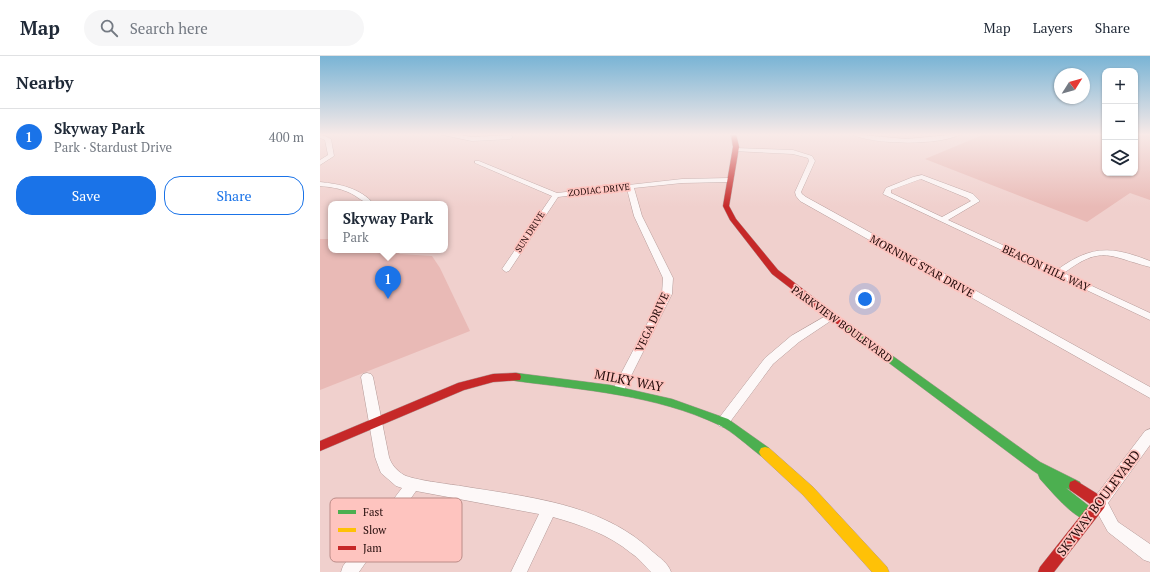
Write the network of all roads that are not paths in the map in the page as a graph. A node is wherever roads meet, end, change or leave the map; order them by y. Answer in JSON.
{"nodes":[{"id":1,"x":733,"y":158,"type":"edge"},
{"id":2,"x":811,"y":158,"type":"edge"},
{"id":3,"x":477,"y":162,"type":"dead end"},
{"id":4,"x":729,"y":180,"type":"junction"},
{"id":5,"x":320,"y":184,"type":"edge"},
{"id":6,"x":630,"y":186,"type":"junction"},
{"id":7,"x":556,"y":195,"type":"junction"},
{"id":8,"x":366,"y":201,"type":"edge"},
{"id":9,"x":942,"y":220,"type":"junction"},
{"id":10,"x":1150,"y":264,"type":"edge"},
{"id":11,"x":506,"y":269,"type":"dead end"},
{"id":12,"x":1058,"y":274,"type":"junction"},
{"id":13,"x":831,"y":316,"type":"junction"},
{"id":14,"x":1150,"y":317,"type":"edge"},
{"id":15,"x":367,"y":377,"type":"dead end"},
{"id":16,"x":619,"y":389,"type":"junction"},
{"id":17,"x":1150,"y":393,"type":"edge"},
{"id":18,"x":375,"y":422,"type":"junction"},
{"id":19,"x":722,"y":422,"type":"junction"},
{"id":20,"x":1150,"y":434,"type":"edge"},
{"id":21,"x":320,"y":446,"type":"edge"},
{"id":22,"x":1036,"y":466,"type":"junction"},
{"id":23,"x":413,"y":484,"type":"junction"},
{"id":24,"x":403,"y":498,"type":"edge"},
{"id":25,"x":549,"y":509,"type":"junction"},
{"id":26,"x":1094,"y":509,"type":"junction"},
{"id":27,"x":1150,"y":554,"type":"edge"},
{"id":28,"x":356,"y":562,"type":"edge"},
{"id":29,"x":349,"y":572,"type":"edge"},
{"id":30,"x":519,"y":572,"type":"edge"},
{"id":31,"x":663,"y":572,"type":"edge"},
{"id":32,"x":882,"y":572,"type":"edge"},
{"id":33,"x":1045,"y":572,"type":"edge"}],
"edges":[{"from":1,"to":4,"type":"street","name":"PARKVIEW BOULEVARD"},
{"from":2,"to":17,"type":"street","name":"MORNING STAR DRIVE"},
{"from":3,"to":7,"type":"street","name":"ZODIAC DRIVE"},
{"from":4,"to":6,"type":"street","name":"ZODIAC DRIVE"},
{"from":4,"to":13,"type":"street","name":"PARKVIEW BOULEVARD"},
{"from":5,"to":8,"type":"street"},
{"from":6,"to":7,"type":"street","name":"ZODIAC DRIVE"},
{"from":6,"to":16,"type":"street","name":"VEGA DRIVE"},
{"from":7,"to":11,"type":"street","name":"SUN DRIVE"},
{"from":9,"to":9,"type":"street","name":"BEACON HILL WAY"},
{"from":9,"to":12,"type":"street","name":"BEACON HILL WAY"},
{"from":10,"to":12,"type":"street"},
{"from":12,"to":14,"type":"street","name":"BEACON HILL WAY"},
{"from":13,"to":19,"type":"street"},
{"from":13,"to":22,"type":"street","name":"PARKVIEW BOULEVARD"},
{"from":15,"to":18,"type":"street"},
{"from":16,"to":18,"type":"street","name":"MILKY WAY"},
{"from":16,"to":19,"type":"street","name":"MILKY WAY"},
{"from":18,"to":21,"type":"street","name":"MILKY WAY"},
{"from":18,"to":23,"type":"street"},
{"from":19,"to":32,"type":"street","name":"MILKY WAY"},
{"from":20,"to":26,"type":"street","name":"SKYWAY BOULEVARD"},
{"from":22,"to":26,"type":"street","name":"PARKVIEW BOULEVARD"},
{"from":22,"to":26,"type":"street","name":"PARKVIEW BOULEVARD"},
{"from":23,"to":24,"type":"street"},
{"from":23,"to":25,"type":"street"},
{"from":25,"to":30,"type":"street"},
{"from":25,"to":31,"type":"street"},
{"from":26,"to":27,"type":"street","name":"PARKVIEW BOULEVARD"},
{"from":26,"to":33,"type":"street","name":"SKYWAY BOULEVARD"},
{"from":28,"to":29,"type":"street"}]}
